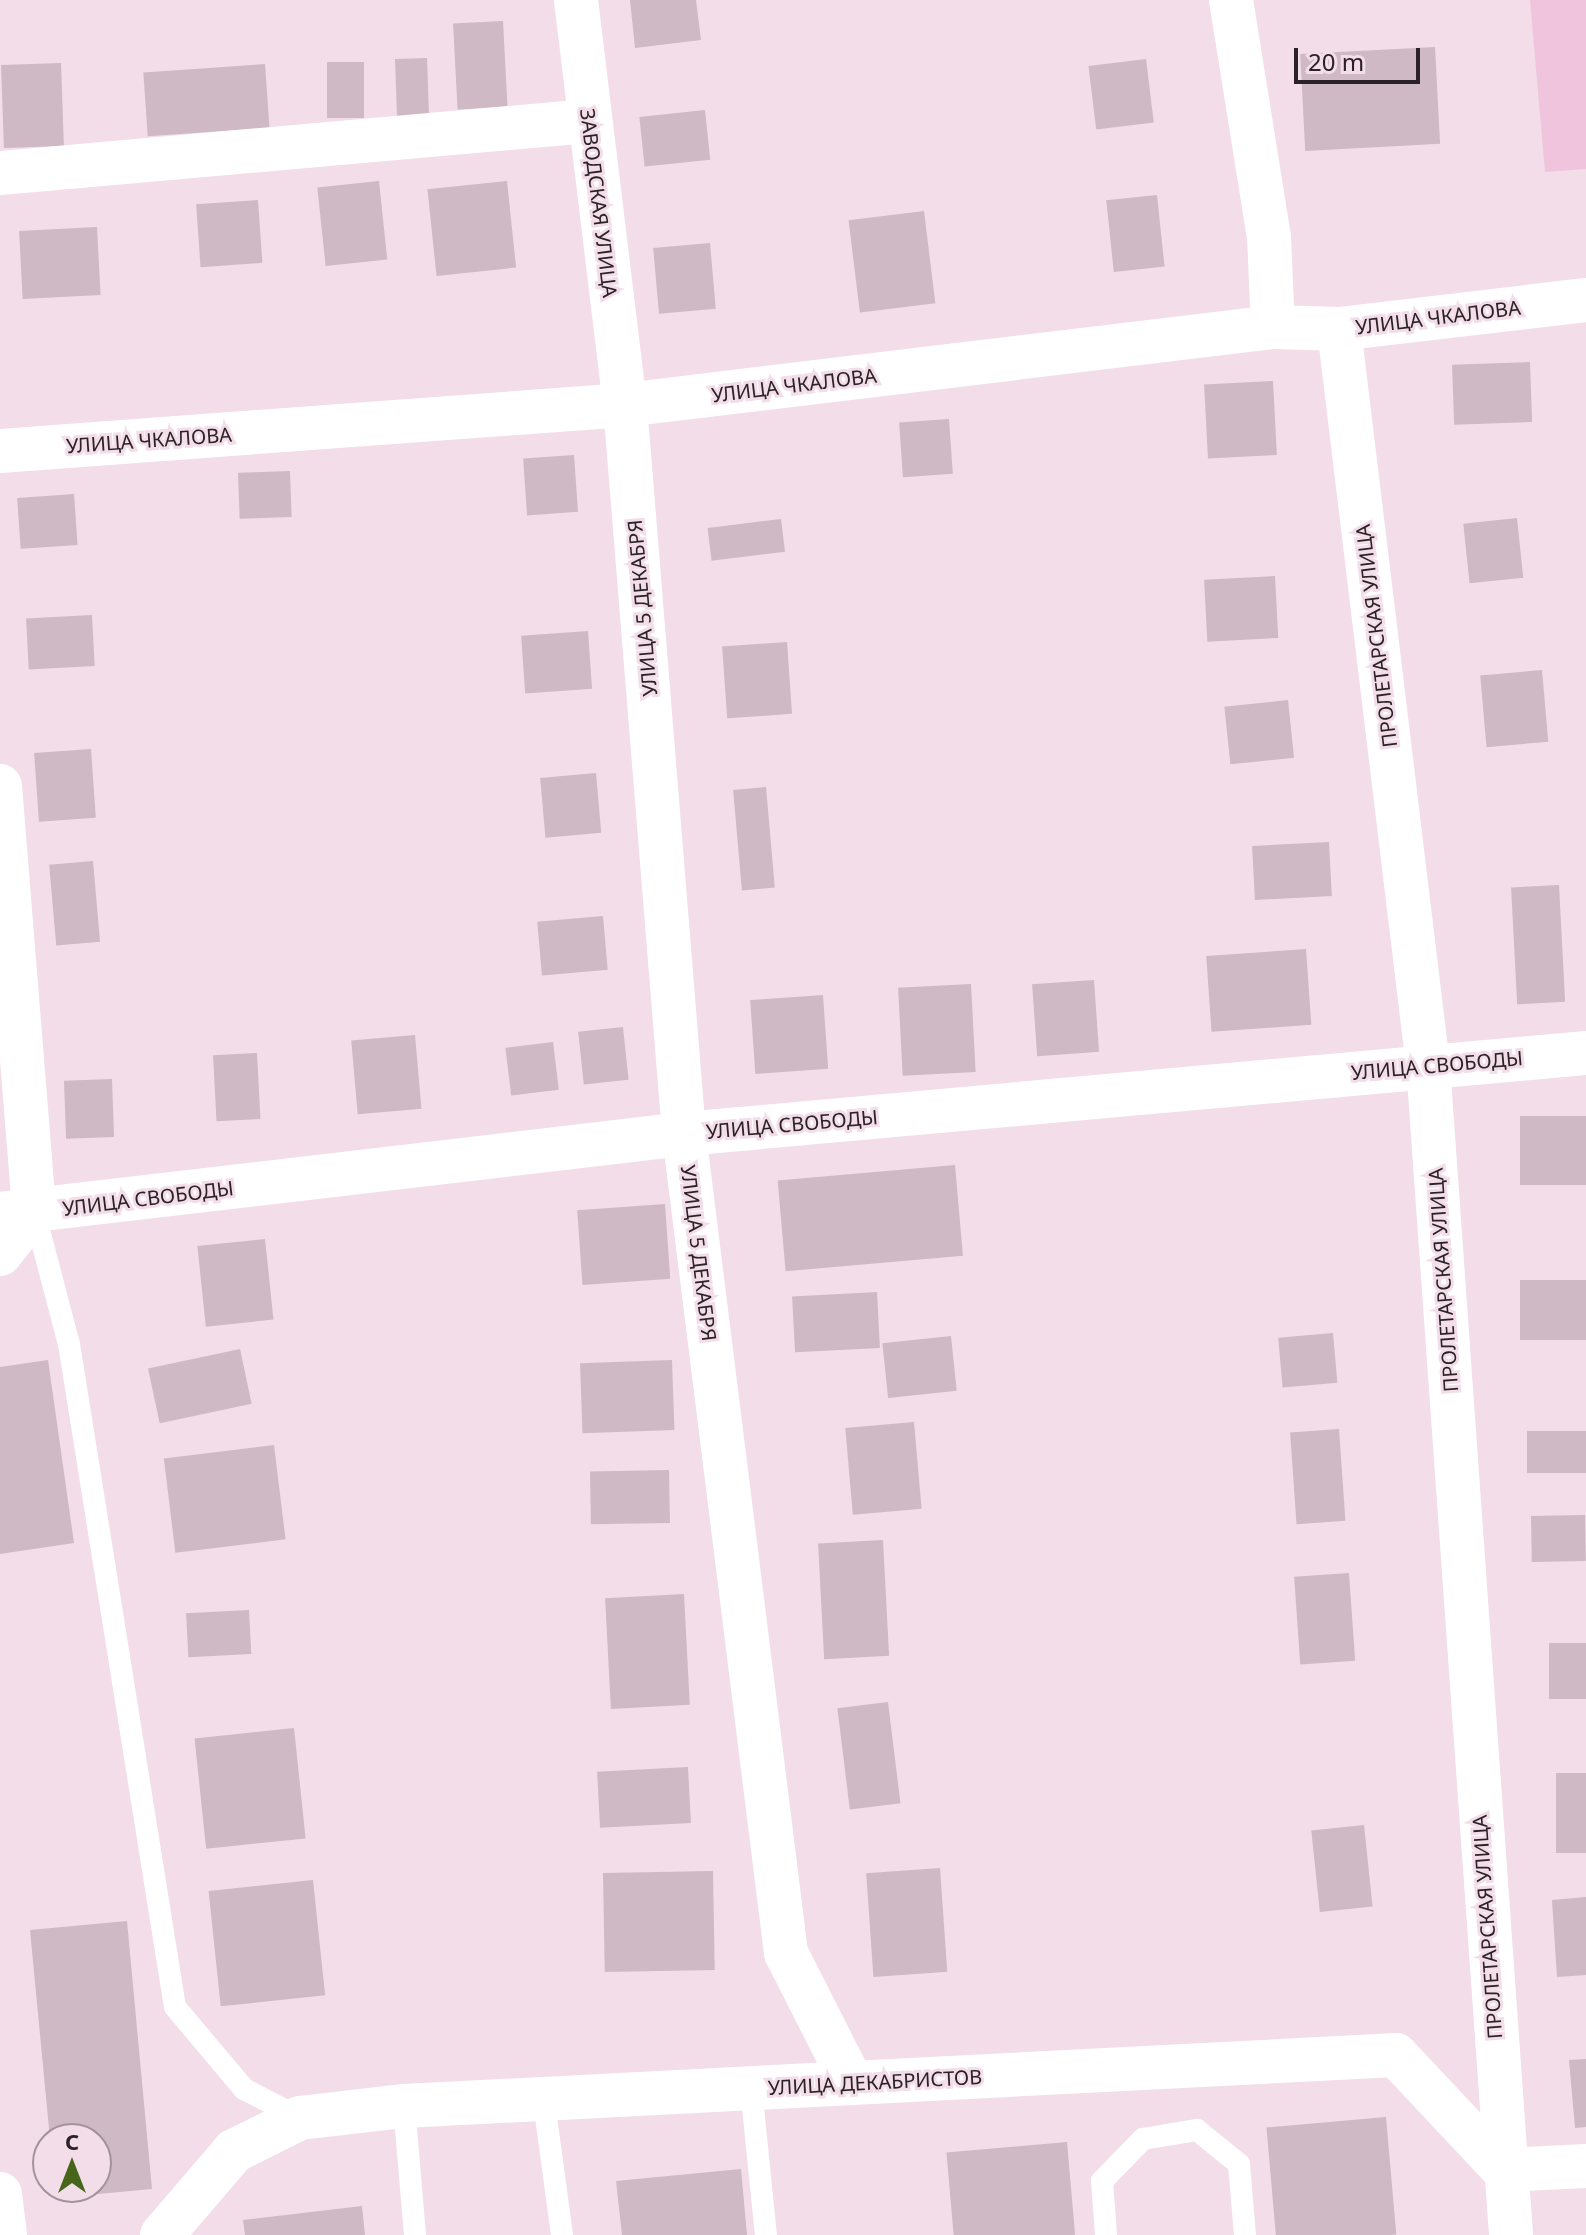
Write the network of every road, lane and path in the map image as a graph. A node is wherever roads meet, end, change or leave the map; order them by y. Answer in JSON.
{"nodes":[{"id":1,"x":576,"y":0,"type":"edge"},
{"id":2,"x":1231,"y":0,"type":"edge"},
{"id":3,"x":588,"y":121,"type":"junction"},
{"id":4,"x":0,"y":173,"type":"edge"},
{"id":5,"x":1586,"y":300,"type":"edge"},
{"id":6,"x":1273,"y":327,"type":"junction"},
{"id":7,"x":1339,"y":329,"type":"junction"},
{"id":8,"x":625,"y":405,"type":"junction"},
{"id":9,"x":0,"y":451,"type":"edge"},
{"id":10,"x":0,"y":786,"type":"edge"},
{"id":11,"x":1586,"y":1053,"type":"edge"},
{"id":12,"x":1428,"y":1065,"type":"junction"},
{"id":13,"x":684,"y":1134,"type":"junction"},
{"id":14,"x":17,"y":1212,"type":"edge"},
{"id":15,"x":0,"y":1254,"type":"edge"},
{"id":16,"x":852,"y":2083,"type":"junction"},
{"id":17,"x":751,"y":2088,"type":"junction"},
{"id":18,"x":544,"y":2102,"type":"junction"},
{"id":19,"x":404,"y":2106,"type":"junction"},
{"id":20,"x":300,"y":2118,"type":"junction"},
{"id":21,"x":1586,"y":2166,"type":"edge"},
{"id":22,"x":1504,"y":2170,"type":"junction"},
{"id":23,"x":0,"y":2194,"type":"edge"},
{"id":24,"x":191,"y":2218,"type":"edge"},
{"id":25,"x":5,"y":2235,"type":"edge"},
{"id":26,"x":162,"y":2235,"type":"edge"},
{"id":27,"x":415,"y":2235,"type":"edge"},
{"id":28,"x":562,"y":2235,"type":"edge"},
{"id":29,"x":766,"y":2235,"type":"edge"},
{"id":30,"x":1106,"y":2235,"type":"edge"},
{"id":31,"x":1245,"y":2235,"type":"edge"},
{"id":32,"x":1511,"y":2235,"type":"edge"}],
"edges":[{"from":1,"to":3,"type":"street","name":"ЗАВОДСКАЯ УЛИЦА"},
{"from":2,"to":6,"type":"street"},
{"from":3,"to":4,"type":"street"},
{"from":3,"to":8,"type":"street","name":"ЗАВОДСКАЯ УЛИЦА"},
{"from":5,"to":7,"type":"street","name":"УЛИЦА ЧКАЛОВА"},
{"from":6,"to":7,"type":"street","name":"УЛИЦА ЧКАЛОВА"},
{"from":6,"to":8,"type":"street","name":"УЛИЦА ЧКАЛОВА"},
{"from":7,"to":12,"type":"street","name":"ПРОЛЕТАРСКАЯ УЛИЦА"},
{"from":8,"to":9,"type":"street","name":"УЛИЦА ЧКАЛОВА"},
{"from":8,"to":13,"type":"street","name":"УЛИЦА 5 ДЕКАБРЯ"},
{"from":10,"to":14,"type":"street"},
{"from":11,"to":12,"type":"street","name":"УЛИЦА СВОБОДЫ"},
{"from":12,"to":13,"type":"street","name":"УЛИЦА СВОБОДЫ"},
{"from":12,"to":22,"type":"street","name":"ПРОЛЕТАРСКАЯ УЛИЦА"},
{"from":13,"to":14,"type":"street","name":"УЛИЦА СВОБОДЫ"},
{"from":13,"to":16,"type":"street","name":"УЛИЦА 5 ДЕКАБРЯ"},
{"from":14,"to":15,"type":"street"},
{"from":14,"to":20,"type":"lane"},
{"from":16,"to":17,"type":"street","name":"УЛИЦА ДЕКАБРИСТОВ"},
{"from":16,"to":22,"type":"street","name":"УЛИЦА ДЕКАБРИСТОВ"},
{"from":17,"to":18,"type":"street","name":"УЛИЦА ДЕКАБРИСТОВ"},
{"from":17,"to":29,"type":"lane"},
{"from":18,"to":19,"type":"street","name":"УЛИЦА ДЕКАБРИСТОВ"},
{"from":18,"to":28,"type":"lane"},
{"from":19,"to":20,"type":"street","name":"УЛИЦА ДЕКАБРИСТОВ"},
{"from":19,"to":27,"type":"lane"},
{"from":20,"to":24,"type":"street","name":"УЛИЦА ДЕКАБРИСТОВ"},
{"from":21,"to":22,"type":"street"},
{"from":22,"to":32,"type":"street","name":"ПРОЛЕТАРСКАЯ УЛИЦА"},
{"from":23,"to":25,"type":"street"},
{"from":24,"to":26,"type":"street","name":"УЛИЦА ДЕКАБРИСТОВ"},
{"from":30,"to":31,"type":"lane"}]}
